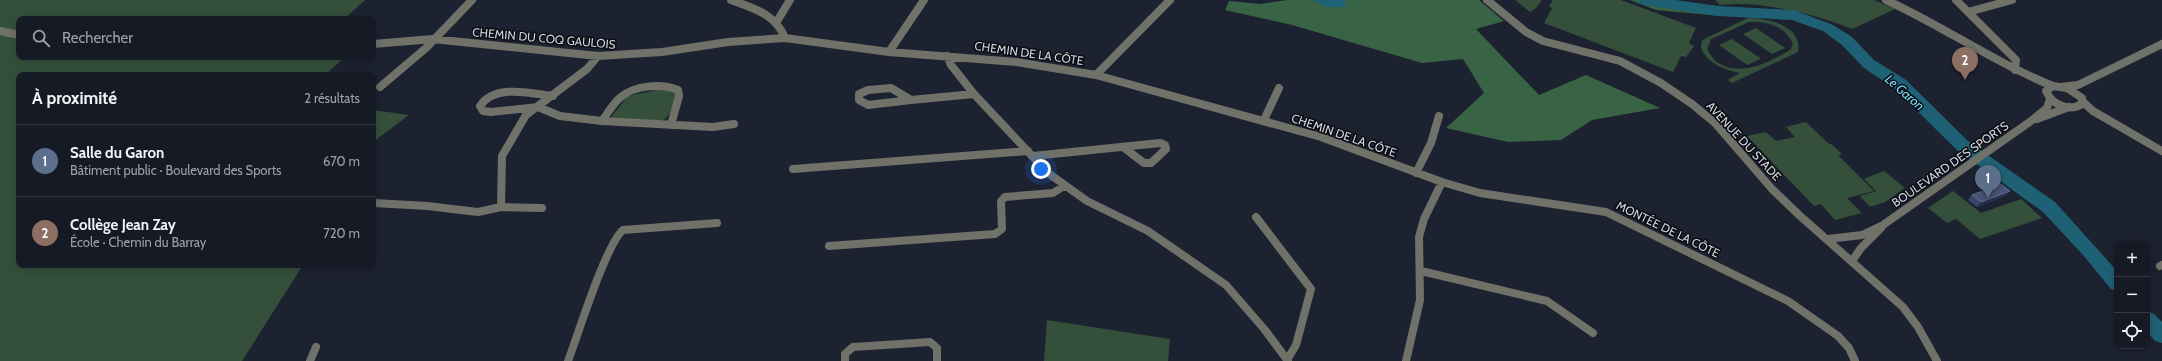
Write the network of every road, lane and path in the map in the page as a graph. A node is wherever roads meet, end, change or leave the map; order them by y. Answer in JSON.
{"nodes":[{"id":1,"x":472,"y":0,"type":"edge"},
{"id":2,"x":734,"y":0,"type":"edge"},
{"id":3,"x":790,"y":0,"type":"edge"},
{"id":4,"x":924,"y":0,"type":"edge"},
{"id":5,"x":1170,"y":0,"type":"edge"},
{"id":6,"x":1487,"y":0,"type":"edge"},
{"id":7,"x":1886,"y":0,"type":"edge"},
{"id":8,"x":1956,"y":0,"type":"edge"},
{"id":9,"x":2012,"y":0,"type":"edge"},
{"id":10,"x":1968,"y":12,"type":"junction"},
{"id":11,"x":776,"y":23,"type":"junction"},
{"id":12,"x":0,"y":31,"type":"edge"},
{"id":13,"x":16,"y":35,"type":"edge"},
{"id":14,"x":785,"y":38,"type":"junction"},
{"id":15,"x":433,"y":39,"type":"junction"},
{"id":16,"x":2162,"y":41,"type":"edge"},
{"id":17,"x":376,"y":44,"type":"edge"},
{"id":18,"x":2162,"y":44,"type":"edge"},
{"id":19,"x":2154,"y":48,"type":"junction"},
{"id":20,"x":889,"y":52,"type":"junction"},
{"id":21,"x":598,"y":56,"type":"junction"},
{"id":22,"x":947,"y":56,"type":"junction"},
{"id":23,"x":2015,"y":70,"type":"junction"},
{"id":24,"x":2108,"y":71,"type":"junction"},
{"id":25,"x":1096,"y":75,"type":"junction"},
{"id":26,"x":380,"y":86,"type":"dead end"},
{"id":27,"x":2061,"y":86,"type":"junction"},
{"id":28,"x":1279,"y":88,"type":"dead end"},
{"id":29,"x":2050,"y":89,"type":"junction"},
{"id":30,"x":974,"y":94,"type":"junction"},
{"id":31,"x":553,"y":96,"type":"junction"},
{"id":32,"x":2050,"y":99,"type":"junction"},
{"id":33,"x":2081,"y":99,"type":"junction"},
{"id":34,"x":911,"y":100,"type":"junction"},
{"id":35,"x":538,"y":107,"type":"junction"},
{"id":36,"x":2071,"y":107,"type":"junction"},
{"id":37,"x":1439,"y":116,"type":"dead end"},
{"id":38,"x":1264,"y":120,"type":"junction"},
{"id":39,"x":602,"y":121,"type":"junction"},
{"id":40,"x":2031,"y":121,"type":"junction"},
{"id":41,"x":734,"y":124,"type":"dead end"},
{"id":42,"x":671,"y":125,"type":"junction"},
{"id":43,"x":2138,"y":136,"type":"junction"},
{"id":44,"x":1123,"y":147,"type":"junction"},
{"id":45,"x":2162,"y":151,"type":"edge"},
{"id":46,"x":1030,"y":153,"type":"junction"},
{"id":47,"x":793,"y":169,"type":"dead end"},
{"id":48,"x":1416,"y":173,"type":"junction"},
{"id":49,"x":1442,"y":182,"type":"junction"},
{"id":50,"x":1064,"y":186,"type":"junction"},
{"id":51,"x":376,"y":203,"type":"edge"},
{"id":52,"x":501,"y":207,"type":"junction"},
{"id":53,"x":542,"y":208,"type":"dead end"},
{"id":54,"x":1256,"y":217,"type":"dead end"},
{"id":55,"x":717,"y":223,"type":"dead end"},
{"id":56,"x":1883,"y":225,"type":"junction"},
{"id":57,"x":1828,"y":239,"type":"junction"},
{"id":58,"x":828,"y":246,"type":"dead end"},
{"id":59,"x":1852,"y":261,"type":"junction"},
{"id":60,"x":1421,"y":272,"type":"junction"},
{"id":61,"x":1593,"y":333,"type":"dead end"},
{"id":62,"x":316,"y":347,"type":"dead end"},
{"id":63,"x":310,"y":361,"type":"edge"},
{"id":64,"x":568,"y":361,"type":"edge"},
{"id":65,"x":845,"y":361,"type":"edge"},
{"id":66,"x":937,"y":361,"type":"edge"},
{"id":67,"x":1288,"y":361,"type":"edge"},
{"id":68,"x":1406,"y":361,"type":"edge"},
{"id":69,"x":1855,"y":361,"type":"edge"},
{"id":70,"x":1937,"y":361,"type":"edge"}],
"edges":[{"from":1,"to":15,"type":"street"},
{"from":2,"to":11,"type":"street"},
{"from":3,"to":11,"type":"street"},
{"from":4,"to":20,"type":"street"},
{"from":5,"to":25,"type":"street"},
{"from":6,"to":57,"type":"street","name":"AVENUE DU STADE"},
{"from":7,"to":23,"type":"street"},
{"from":8,"to":10,"type":"street"},
{"from":9,"to":10,"type":"street"},
{"from":10,"to":23,"type":"street"},
{"from":11,"to":14,"type":"street"},
{"from":12,"to":13,"type":"street"},
{"from":14,"to":20,"type":"street","name":"CHEMIN DE LA CÔTE"},
{"from":14,"to":21,"type":"street","name":"CHEMIN DU COQ GAULOIS"},
{"from":15,"to":17,"type":"street","name":"CHEMIN DU COQ GAULOIS"},
{"from":15,"to":21,"type":"street","name":"CHEMIN DU COQ GAULOIS"},
{"from":15,"to":26,"type":"street"},
{"from":16,"to":19,"type":"street"},
{"from":18,"to":19,"type":"street"},
{"from":19,"to":24,"type":"street"},
{"from":20,"to":22,"type":"street","name":"CHEMIN DE LA CÔTE"},
{"from":21,"to":31,"type":"street"},
{"from":22,"to":25,"type":"street","name":"CHEMIN DE LA CÔTE"},
{"from":22,"to":30,"type":"street"},
{"from":23,"to":29,"type":"street"},
{"from":24,"to":27,"type":"street"},
{"from":24,"to":33,"type":"street","name":"BOULEVARD DES SPORTS"},
{"from":25,"to":38,"type":"street","name":"CHEMIN DE LA CÔTE"},
{"from":27,"to":29,"type":"street"},
{"from":27,"to":33,"type":"street"},
{"from":28,"to":38,"type":"street"},
{"from":29,"to":32,"type":"street"},
{"from":30,"to":34,"type":"street"},
{"from":30,"to":46,"type":"street"},
{"from":31,"to":35,"type":"street"},
{"from":31,"to":35,"type":"street"},
{"from":32,"to":36,"type":"street"},
{"from":32,"to":40,"type":"street","name":"BOULEVARD DES SPORTS"},
{"from":33,"to":36,"type":"street","name":"BOULEVARD DES SPORTS"},
{"from":33,"to":43,"type":"street"},
{"from":34,"to":34,"type":"street"},
{"from":35,"to":39,"type":"street"},
{"from":35,"to":52,"type":"street"},
{"from":36,"to":40,"type":"street","name":"BOULEVARD DES SPORTS"},
{"from":36,"to":43,"type":"street"},
{"from":37,"to":48,"type":"street"},
{"from":38,"to":48,"type":"street","name":"CHEMIN DE LA CÔTE"},
{"from":39,"to":42,"type":"street"},
{"from":39,"to":42,"type":"street"},
{"from":40,"to":56,"type":"street","name":"BOULEVARD DES SPORTS"},
{"from":41,"to":42,"type":"street"},
{"from":43,"to":45,"type":"street"},
{"from":44,"to":44,"type":"street"},
{"from":44,"to":46,"type":"street"},
{"from":46,"to":47,"type":"street"},
{"from":46,"to":50,"type":"street"},
{"from":48,"to":49,"type":"street","name":"CHEMIN DE LA CÔTE"},
{"from":49,"to":60,"type":"street"},
{"from":49,"to":69,"type":"street","name":"MONTÉE DE LA CÔTE"},
{"from":50,"to":58,"type":"street"},
{"from":50,"to":67,"type":"street"},
{"from":51,"to":52,"type":"street"},
{"from":52,"to":53,"type":"street"},
{"from":54,"to":67,"type":"street"},
{"from":55,"to":64,"type":"street"},
{"from":56,"to":57,"type":"street","name":"BOULEVARD DES SPORTS"},
{"from":56,"to":59,"type":"street","name":"BOULEVARD DES SPORTS"},
{"from":57,"to":59,"type":"street","name":"AVENUE DU STADE"},
{"from":59,"to":70,"type":"street","name":"AVENUE DU STADE"},
{"from":60,"to":61,"type":"street"},
{"from":60,"to":68,"type":"street"},
{"from":62,"to":63,"type":"street"},
{"from":65,"to":66,"type":"street"}]}
